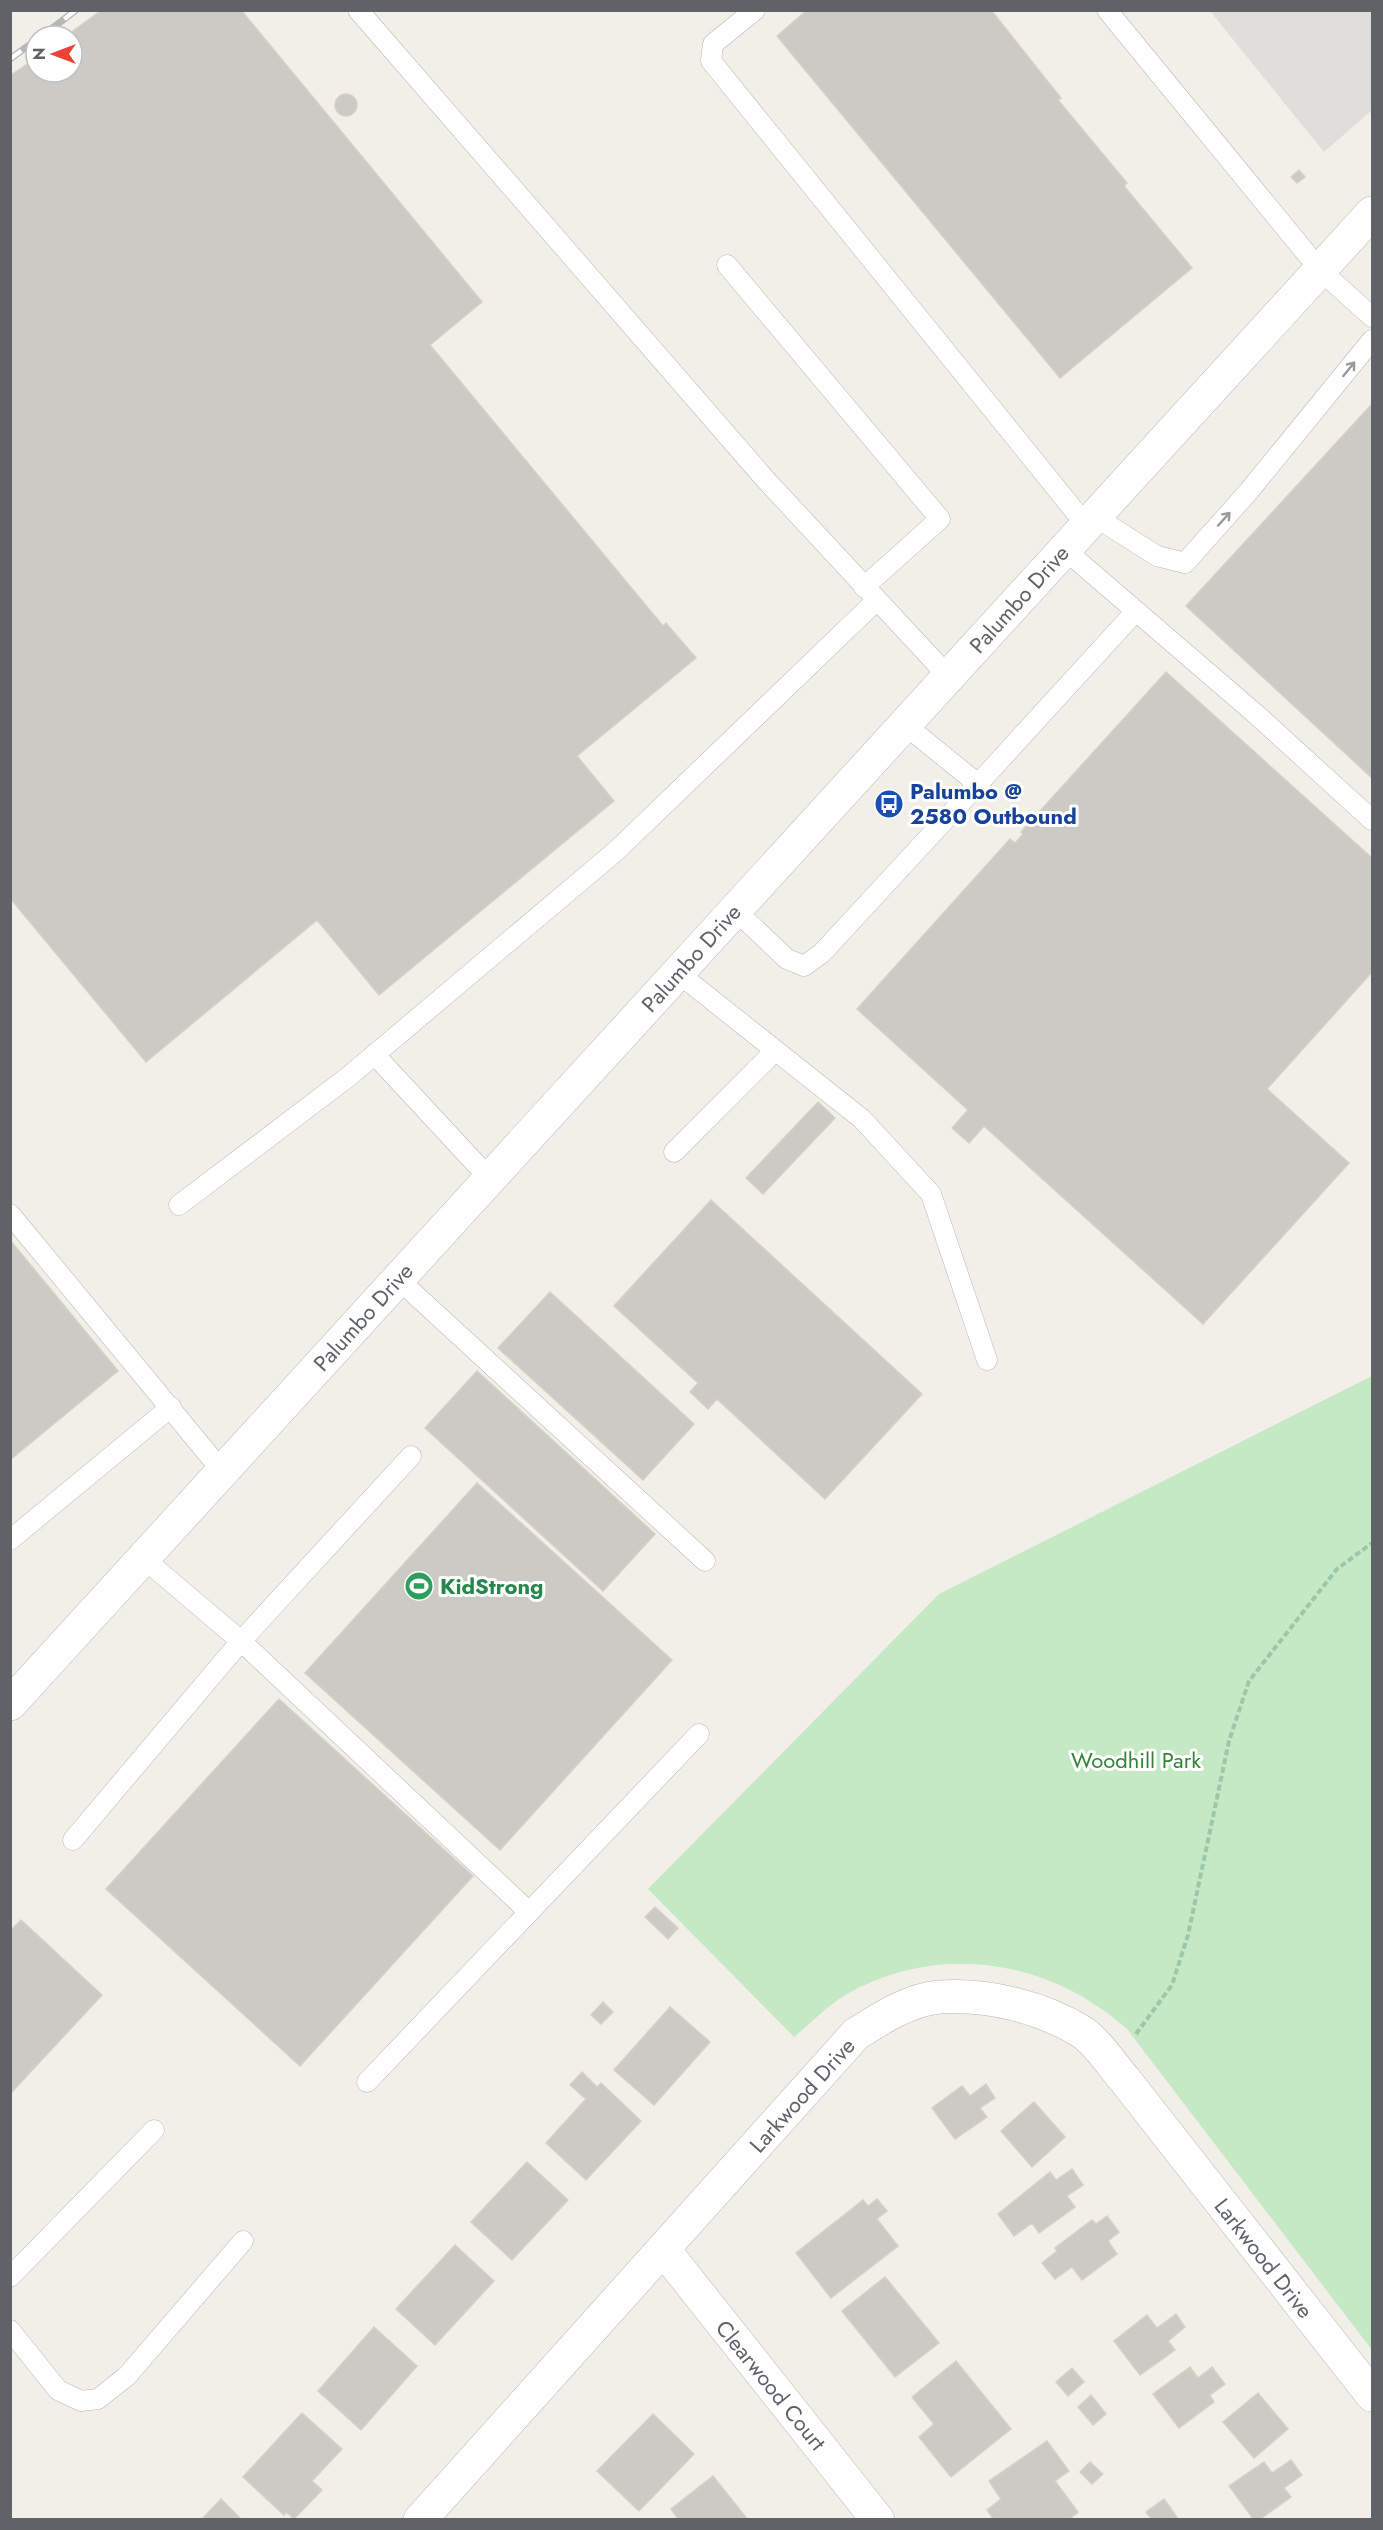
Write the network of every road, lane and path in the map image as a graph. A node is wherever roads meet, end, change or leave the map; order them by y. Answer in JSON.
{"nodes":[{"id":1,"x":358,"y":10,"type":"edge"},
{"id":2,"x":755,"y":10,"type":"edge"},
{"id":3,"x":1107,"y":10,"type":"edge"},
{"id":4,"x":1372,"y":213,"type":"edge"},
{"id":5,"x":727,"y":265,"type":"dead end"},
{"id":6,"x":1320,"y":270,"type":"junction"},
{"id":7,"x":1372,"y":317,"type":"edge"},
{"id":8,"x":1372,"y":340,"type":"edge"},
{"id":9,"x":1090,"y":521,"type":"junction"},
{"id":10,"x":1064,"y":549,"type":"junction"},
{"id":11,"x":871,"y":593,"type":"junction"},
{"id":12,"x":1136,"y":611,"type":"junction"},
{"id":13,"x":948,"y":676,"type":"junction"},
{"id":14,"x":904,"y":724,"type":"junction"},
{"id":15,"x":978,"y":784,"type":"junction"},
{"id":16,"x":1372,"y":820,"type":"edge"},
{"id":17,"x":735,"y":910,"type":"junction"},
{"id":18,"x":678,"y":973,"type":"junction"},
{"id":19,"x":776,"y":1051,"type":"junction"},
{"id":20,"x":374,"y":1054,"type":"junction"},
{"id":21,"x":674,"y":1152,"type":"dead end"},
{"id":22,"x":489,"y":1179,"type":"junction"},
{"id":23,"x":179,"y":1205,"type":"dead end"},
{"id":24,"x":10,"y":1214,"type":"edge"},
{"id":25,"x":399,"y":1279,"type":"junction"},
{"id":26,"x":987,"y":1360,"type":"dead end"},
{"id":27,"x":171,"y":1407,"type":"junction"},
{"id":28,"x":411,"y":1456,"type":"dead end"},
{"id":29,"x":222,"y":1471,"type":"junction"},
{"id":30,"x":10,"y":1540,"type":"edge"},
{"id":31,"x":1372,"y":1543,"type":"edge"},
{"id":32,"x":143,"y":1558,"type":"junction"},
{"id":33,"x":705,"y":1561,"type":"dead end"},
{"id":34,"x":241,"y":1641,"type":"junction"},
{"id":35,"x":12,"y":1698,"type":"edge"},
{"id":36,"x":699,"y":1734,"type":"dead end"},
{"id":37,"x":73,"y":1840,"type":"dead end"},
{"id":38,"x":529,"y":1912,"type":"junction"},
{"id":39,"x":1113,"y":2067,"type":"junction"},
{"id":40,"x":367,"y":2082,"type":"dead end"},
{"id":41,"x":154,"y":2130,"type":"dead end"},
{"id":42,"x":243,"y":2241,"type":"dead end"},
{"id":43,"x":663,"y":2250,"type":"junction"},
{"id":44,"x":10,"y":2277,"type":"edge"},
{"id":45,"x":10,"y":2330,"type":"edge"},
{"id":46,"x":1372,"y":2396,"type":"edge"},
{"id":47,"x":420,"y":2520,"type":"edge"},
{"id":48,"x":878,"y":2520,"type":"edge"}],
"edges":[{"from":1,"to":11,"type":"lane"},
{"from":2,"to":9,"type":"lane"},
{"from":3,"to":6,"type":"lane"},
{"from":4,"to":6,"type":"street","name":"Palumbo Drive"},
{"from":5,"to":11,"type":"lane"},
{"from":6,"to":7,"type":"lane"},
{"from":6,"to":9,"type":"street","name":"Palumbo Drive"},
{"from":9,"to":8,"type":"lane","one_way":true},
{"from":9,"to":10,"type":"street","name":"Palumbo Drive"},
{"from":10,"to":12,"type":"lane"},
{"from":10,"to":13,"type":"street","name":"Palumbo Drive"},
{"from":11,"to":13,"type":"lane"},
{"from":11,"to":20,"type":"lane"},
{"from":12,"to":15,"type":"lane"},
{"from":12,"to":16,"type":"lane"},
{"from":13,"to":14,"type":"street","name":"Palumbo Drive"},
{"from":14,"to":15,"type":"lane"},
{"from":14,"to":17,"type":"street","name":"Palumbo Drive"},
{"from":15,"to":17,"type":"lane"},
{"from":17,"to":18,"type":"street","name":"Palumbo Drive"},
{"from":18,"to":19,"type":"lane"},
{"from":18,"to":22,"type":"street","name":"Palumbo Drive"},
{"from":19,"to":21,"type":"lane"},
{"from":19,"to":26,"type":"lane"},
{"from":20,"to":22,"type":"lane"},
{"from":20,"to":23,"type":"lane"},
{"from":22,"to":25,"type":"street","name":"Palumbo Drive"},
{"from":24,"to":27,"type":"lane"},
{"from":25,"to":29,"type":"street","name":"Palumbo Drive"},
{"from":25,"to":33,"type":"lane"},
{"from":27,"to":29,"type":"lane"},
{"from":27,"to":30,"type":"lane"},
{"from":28,"to":34,"type":"lane"},
{"from":29,"to":32,"type":"street","name":"Palumbo Drive"},
{"from":31,"to":39,"type":"path"},
{"from":32,"to":34,"type":"lane"},
{"from":32,"to":35,"type":"street","name":"Palumbo Drive"},
{"from":34,"to":37,"type":"lane"},
{"from":34,"to":38,"type":"lane"},
{"from":36,"to":38,"type":"lane"},
{"from":38,"to":40,"type":"lane"},
{"from":39,"to":43,"type":"street","name":"Larkwood Drive"},
{"from":39,"to":46,"type":"street","name":"Larkwood Drive"},
{"from":41,"to":44,"type":"lane"},
{"from":42,"to":45,"type":"lane"},
{"from":43,"to":47,"type":"street","name":"Larkwood Drive"},
{"from":43,"to":48,"type":"street","name":"Clearwood Court"}]}
